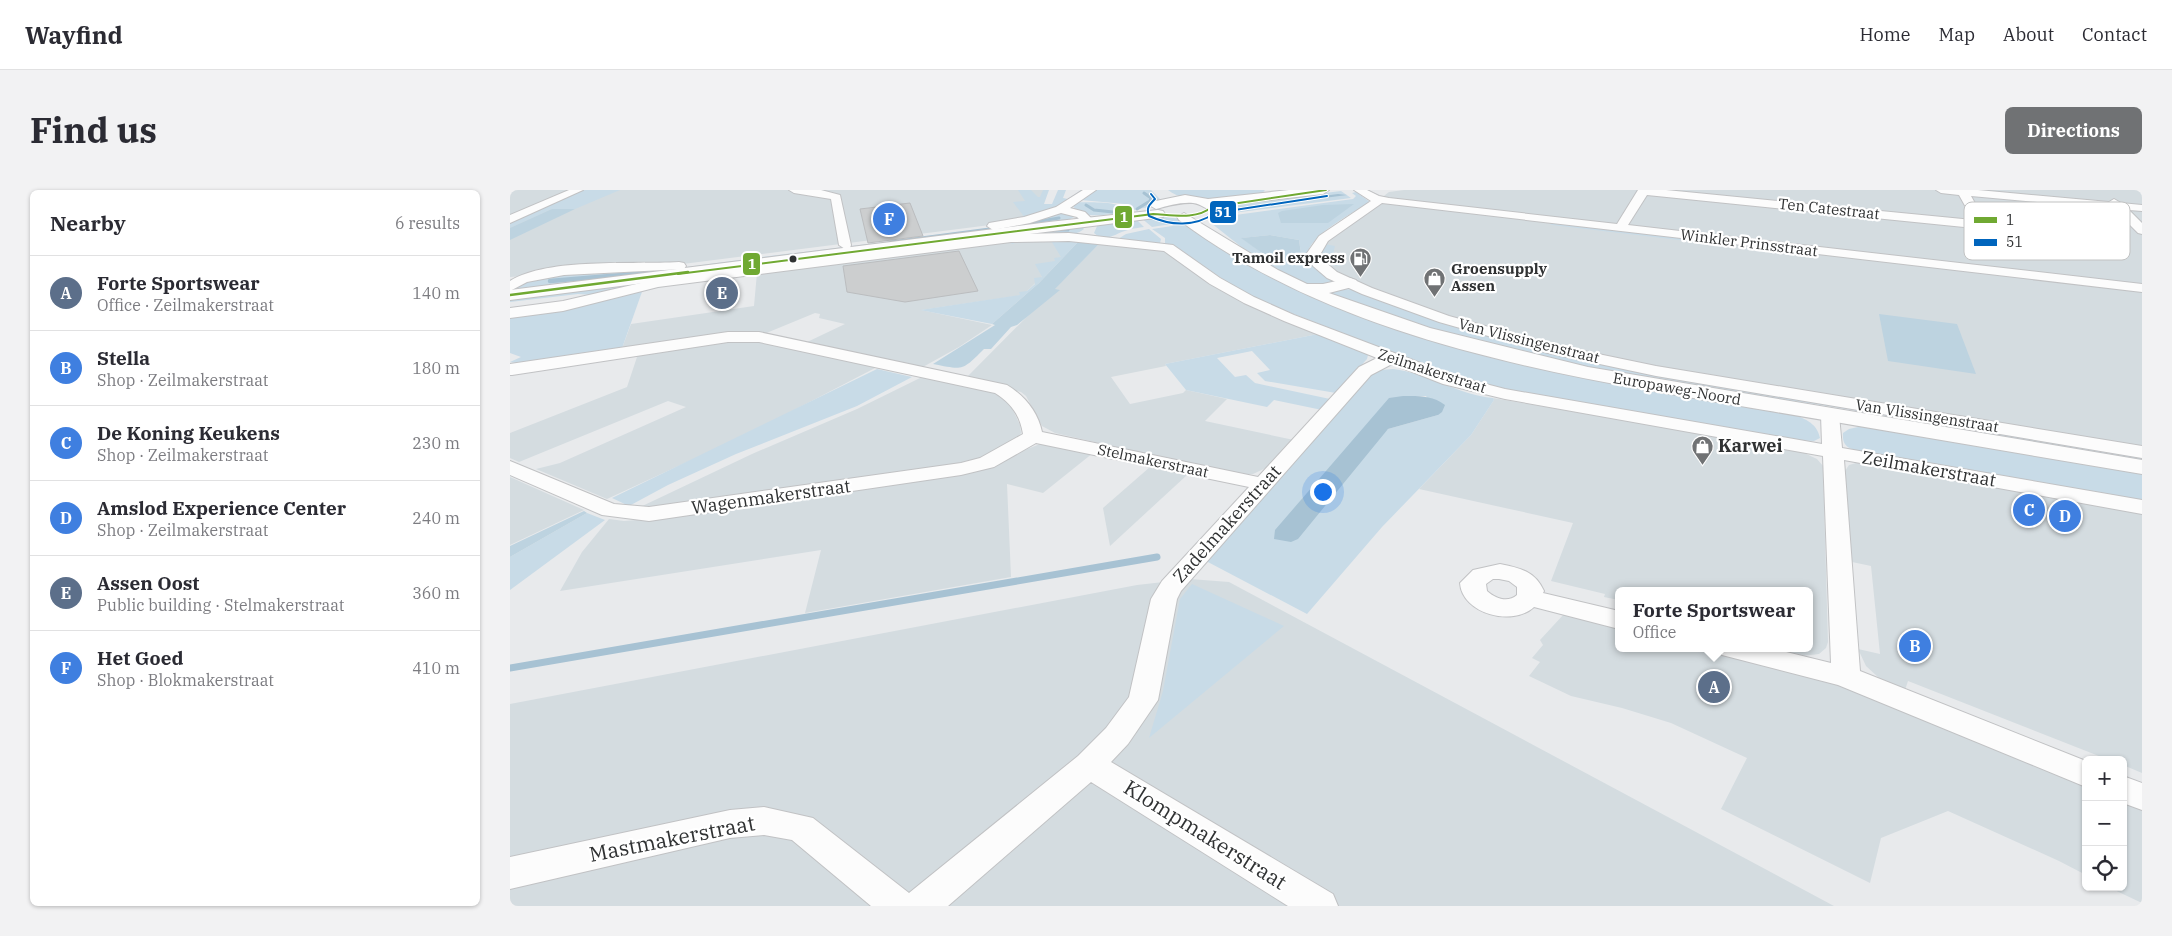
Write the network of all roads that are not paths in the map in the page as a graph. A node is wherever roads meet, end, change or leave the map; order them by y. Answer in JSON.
{"nodes":[{"id":1,"x":578,"y":190,"type":"edge"},
{"id":2,"x":794,"y":190,"type":"edge"},
{"id":3,"x":1091,"y":190,"type":"edge"},
{"id":4,"x":1155,"y":190,"type":"edge"},
{"id":5,"x":1325,"y":190,"type":"edge"},
{"id":6,"x":1359,"y":190,"type":"edge"},
{"id":7,"x":1644,"y":190,"type":"edge"},
{"id":8,"x":1941,"y":190,"type":"edge"},
{"id":9,"x":2102,"y":190,"type":"edge"},
{"id":10,"x":1963,"y":192,"type":"junction"},
{"id":11,"x":1275,"y":194,"type":"edge"},
{"id":12,"x":1165,"y":196,"type":"edge"},
{"id":13,"x":1379,"y":200,"type":"junction"},
{"id":14,"x":1968,"y":202,"type":"edge"},
{"id":15,"x":2074,"y":202,"type":"edge"},
{"id":16,"x":2114,"y":202,"type":"edge"},
{"id":17,"x":1206,"y":208,"type":"junction"},
{"id":18,"x":1060,"y":210,"type":"junction"},
{"id":19,"x":1156,"y":212,"type":"junction"},
{"id":20,"x":1184,"y":217,"type":"junction"},
{"id":21,"x":2130,"y":218,"type":"edge"},
{"id":22,"x":510,"y":220,"type":"edge"},
{"id":23,"x":1964,"y":223,"type":"edge"},
{"id":24,"x":1084,"y":226,"type":"junction"},
{"id":25,"x":1620,"y":228,"type":"junction"},
{"id":26,"x":2142,"y":230,"type":"edge"},
{"id":27,"x":844,"y":245,"type":"junction"},
{"id":28,"x":1231,"y":247,"type":"junction"},
{"id":29,"x":1350,"y":283,"type":"junction"},
{"id":30,"x":510,"y":287,"type":"edge"},
{"id":31,"x":1302,"y":288,"type":"junction"},
{"id":32,"x":2142,"y":288,"type":"edge"},
{"id":33,"x":510,"y":295,"type":"edge"},
{"id":34,"x":510,"y":312,"type":"edge"},
{"id":35,"x":1390,"y":358,"type":"junction"},
{"id":36,"x":511,"y":371,"type":"edge"},
{"id":37,"x":1830,"y":415,"type":"junction"},
{"id":38,"x":1033,"y":436,"type":"junction"},
{"id":39,"x":1834,"y":452,"type":"junction"},
{"id":40,"x":2142,"y":452,"type":"edge"},
{"id":41,"x":2142,"y":467,"type":"edge"},
{"id":42,"x":510,"y":468,"type":"edge"},
{"id":43,"x":1263,"y":484,"type":"junction"},
{"id":44,"x":2142,"y":507,"type":"edge"},
{"id":45,"x":1530,"y":598,"type":"dead end"},
{"id":46,"x":1615,"y":619,"type":"edge"},
{"id":47,"x":1748,"y":652,"type":"edge"},
{"id":48,"x":1846,"y":677,"type":"junction"},
{"id":49,"x":1089,"y":765,"type":"junction"},
{"id":50,"x":2082,"y":772,"type":"edge"},
{"id":51,"x":2127,"y":791,"type":"edge"},
{"id":52,"x":2142,"y":797,"type":"edge"},
{"id":53,"x":510,"y":873,"type":"edge"},
{"id":54,"x":898,"y":906,"type":"edge"},
{"id":55,"x":921,"y":906,"type":"edge"},
{"id":56,"x":1320,"y":906,"type":"edge"}],
"edges":[{"from":1,"to":22,"type":"street"},
{"from":2,"to":27,"type":"street"},
{"from":3,"to":18,"type":"street"},
{"from":4,"to":12,"type":"main road"},
{"from":5,"to":11,"type":"main road"},
{"from":6,"to":13,"type":"street","name":"Winkler Prinsstraat"},
{"from":7,"to":23,"type":"street","name":"Ten Catestraat"},
{"from":7,"to":25,"type":"street"},
{"from":8,"to":10,"type":"street"},
{"from":9,"to":16,"type":"street"},
{"from":10,"to":14,"type":"street","name":"Ten Catestraat"},
{"from":10,"to":15,"type":"street"},
{"from":11,"to":17,"type":"main road"},
{"from":12,"to":17,"type":"main road"},
{"from":12,"to":19,"type":"main road"},
{"from":13,"to":25,"type":"street","name":"Winkler Prinsstraat"},
{"from":13,"to":29,"type":"street","name":"Van Vlissingenstraat"},
{"from":17,"to":20,"type":"main road"},
{"from":17,"to":28,"type":"main road","name":"Europaweg-Noord"},
{"from":18,"to":24,"type":"street"},
{"from":18,"to":27,"type":"street"},
{"from":19,"to":20,"type":"main road"},
{"from":19,"to":24,"type":"main road"},
{"from":20,"to":28,"type":"main road","name":"Europaweg-Noord"},
{"from":21,"to":26,"type":"street"},
{"from":24,"to":33,"type":"main road"},
{"from":24,"to":34,"type":"street"},
{"from":24,"to":35,"type":"street","name":"Zeilmakerstraat"},
{"from":25,"to":32,"type":"street","name":"Winkler Prinsstraat"},
{"from":27,"to":30,"type":"street"},
{"from":28,"to":31,"type":"main road","name":"Europaweg-Noord"},
{"from":29,"to":31,"type":"main road"},
{"from":29,"to":40,"type":"street","name":"Van Vlissingenstraat"},
{"from":31,"to":37,"type":"main road","name":"Europaweg-Noord"},
{"from":35,"to":39,"type":"street","name":"Zeilmakerstraat"},
{"from":35,"to":43,"type":"street","name":"Zadelmakerstraat"},
{"from":36,"to":38,"type":"street"},
{"from":37,"to":39,"type":"street","name":"Zeilmakerstraat"},
{"from":37,"to":41,"type":"main road","name":"Europaweg-Noord"},
{"from":38,"to":42,"type":"street","name":"Wagenmakerstraat"},
{"from":38,"to":43,"type":"street","name":"Stelmakerstraat"},
{"from":39,"to":44,"type":"street","name":"Zeilmakerstraat"},
{"from":39,"to":48,"type":"street","name":"Zeilmakerstraat"},
{"from":43,"to":49,"type":"street","name":"Zadelmakerstraat"},
{"from":45,"to":46,"type":"street"},
{"from":47,"to":48,"type":"street"},
{"from":48,"to":50,"type":"street"},
{"from":49,"to":55,"type":"street","name":"Zadelmakerstraat"},
{"from":49,"to":56,"type":"street","name":"Klompmakerstraat"},
{"from":51,"to":52,"type":"street"},
{"from":53,"to":54,"type":"street","name":"Mastmakerstraat"}]}
